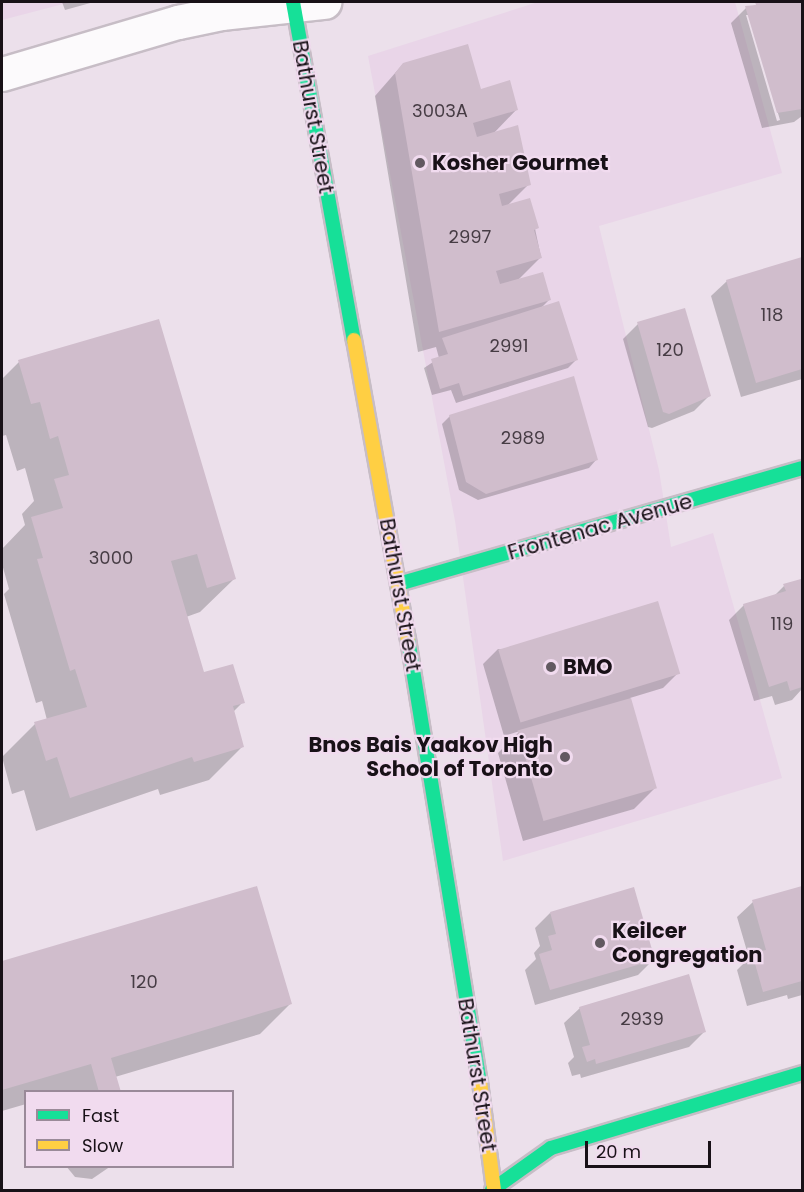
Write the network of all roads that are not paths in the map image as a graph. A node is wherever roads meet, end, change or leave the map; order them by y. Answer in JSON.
{"nodes":[{"id":1,"x":303,"y":3,"type":"edge"},
{"id":2,"x":2,"y":74,"type":"edge"},
{"id":3,"x":802,"y":468,"type":"edge"},
{"id":4,"x":398,"y":584,"type":"junction"},
{"id":5,"x":802,"y":1073,"type":"edge"},
{"id":6,"x":493,"y":1190,"type":"edge"}],
"edges":[{"from":1,"to":2,"type":"street"},
{"from":1,"to":4,"type":"main road","name":"Bathurst Street"},
{"from":3,"to":4,"type":"main road","name":"Frontenac Avenue"},
{"from":4,"to":6,"type":"main road","name":"Bathurst Street"},
{"from":5,"to":6,"type":"main road"}]}
